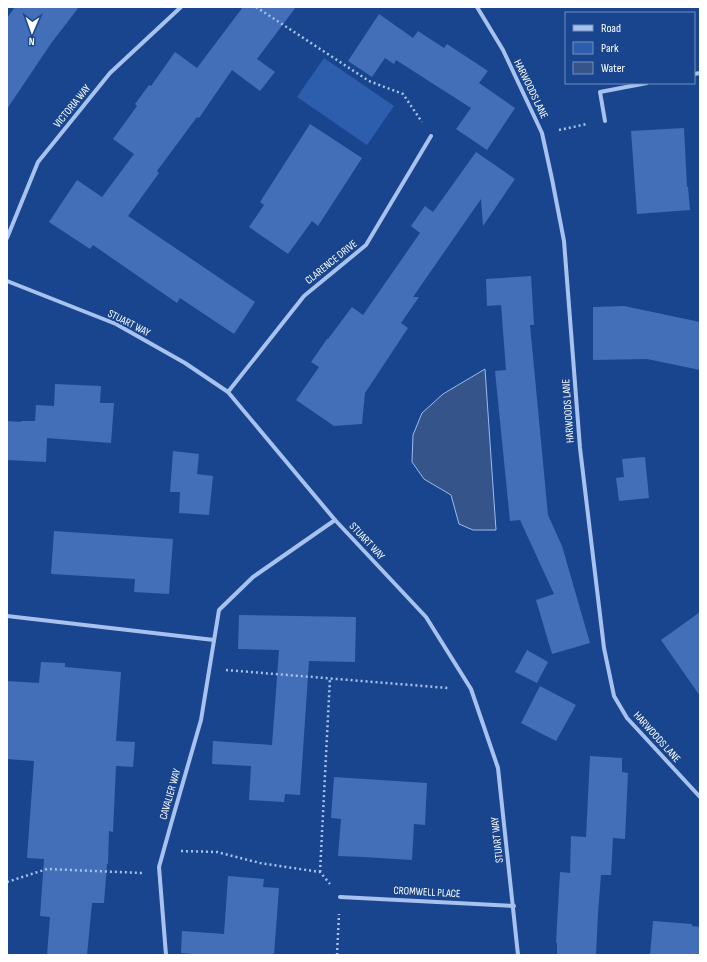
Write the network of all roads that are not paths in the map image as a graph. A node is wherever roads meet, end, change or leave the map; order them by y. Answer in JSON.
{"nodes":[{"id":1,"x":181,"y":7,"type":"edge"},
{"id":2,"x":477,"y":7,"type":"edge"},
{"id":3,"x":643,"y":84,"type":"edge"},
{"id":4,"x":605,"y":121,"type":"road end"},
{"id":5,"x":431,"y":136,"type":"road end"},
{"id":6,"x":7,"y":238,"type":"edge"},
{"id":7,"x":7,"y":281,"type":"edge"},
{"id":8,"x":228,"y":392,"type":"junction"},
{"id":9,"x":335,"y":520,"type":"junction"},
{"id":10,"x":7,"y":616,"type":"edge"},
{"id":11,"x":214,"y":640,"type":"junction"},
{"id":12,"x":700,"y":797,"type":"edge"},
{"id":13,"x":340,"y":896,"type":"road end"},
{"id":14,"x":514,"y":906,"type":"junction"},
{"id":15,"x":166,"y":955,"type":"edge"},
{"id":16,"x":518,"y":955,"type":"edge"}],
"edges":[{"from":1,"to":6,"type":"street","name":"VICTORIA WAY"},
{"from":2,"to":12,"type":"street","name":"HARWOODS LANE"},
{"from":3,"to":4,"type":"street"},
{"from":5,"to":8,"type":"street","name":"CLARENCE DRIVE"},
{"from":7,"to":8,"type":"street","name":"STUART WAY"},
{"from":8,"to":9,"type":"street","name":"STUART WAY"},
{"from":9,"to":11,"type":"street","name":"CAVALIER WAY"},
{"from":9,"to":14,"type":"street","name":"STUART WAY"},
{"from":10,"to":11,"type":"street"},
{"from":11,"to":15,"type":"street","name":"CAVALIER WAY"},
{"from":13,"to":14,"type":"street","name":"CROMWELL PLACE"},
{"from":14,"to":16,"type":"street","name":"STUART WAY"}]}
